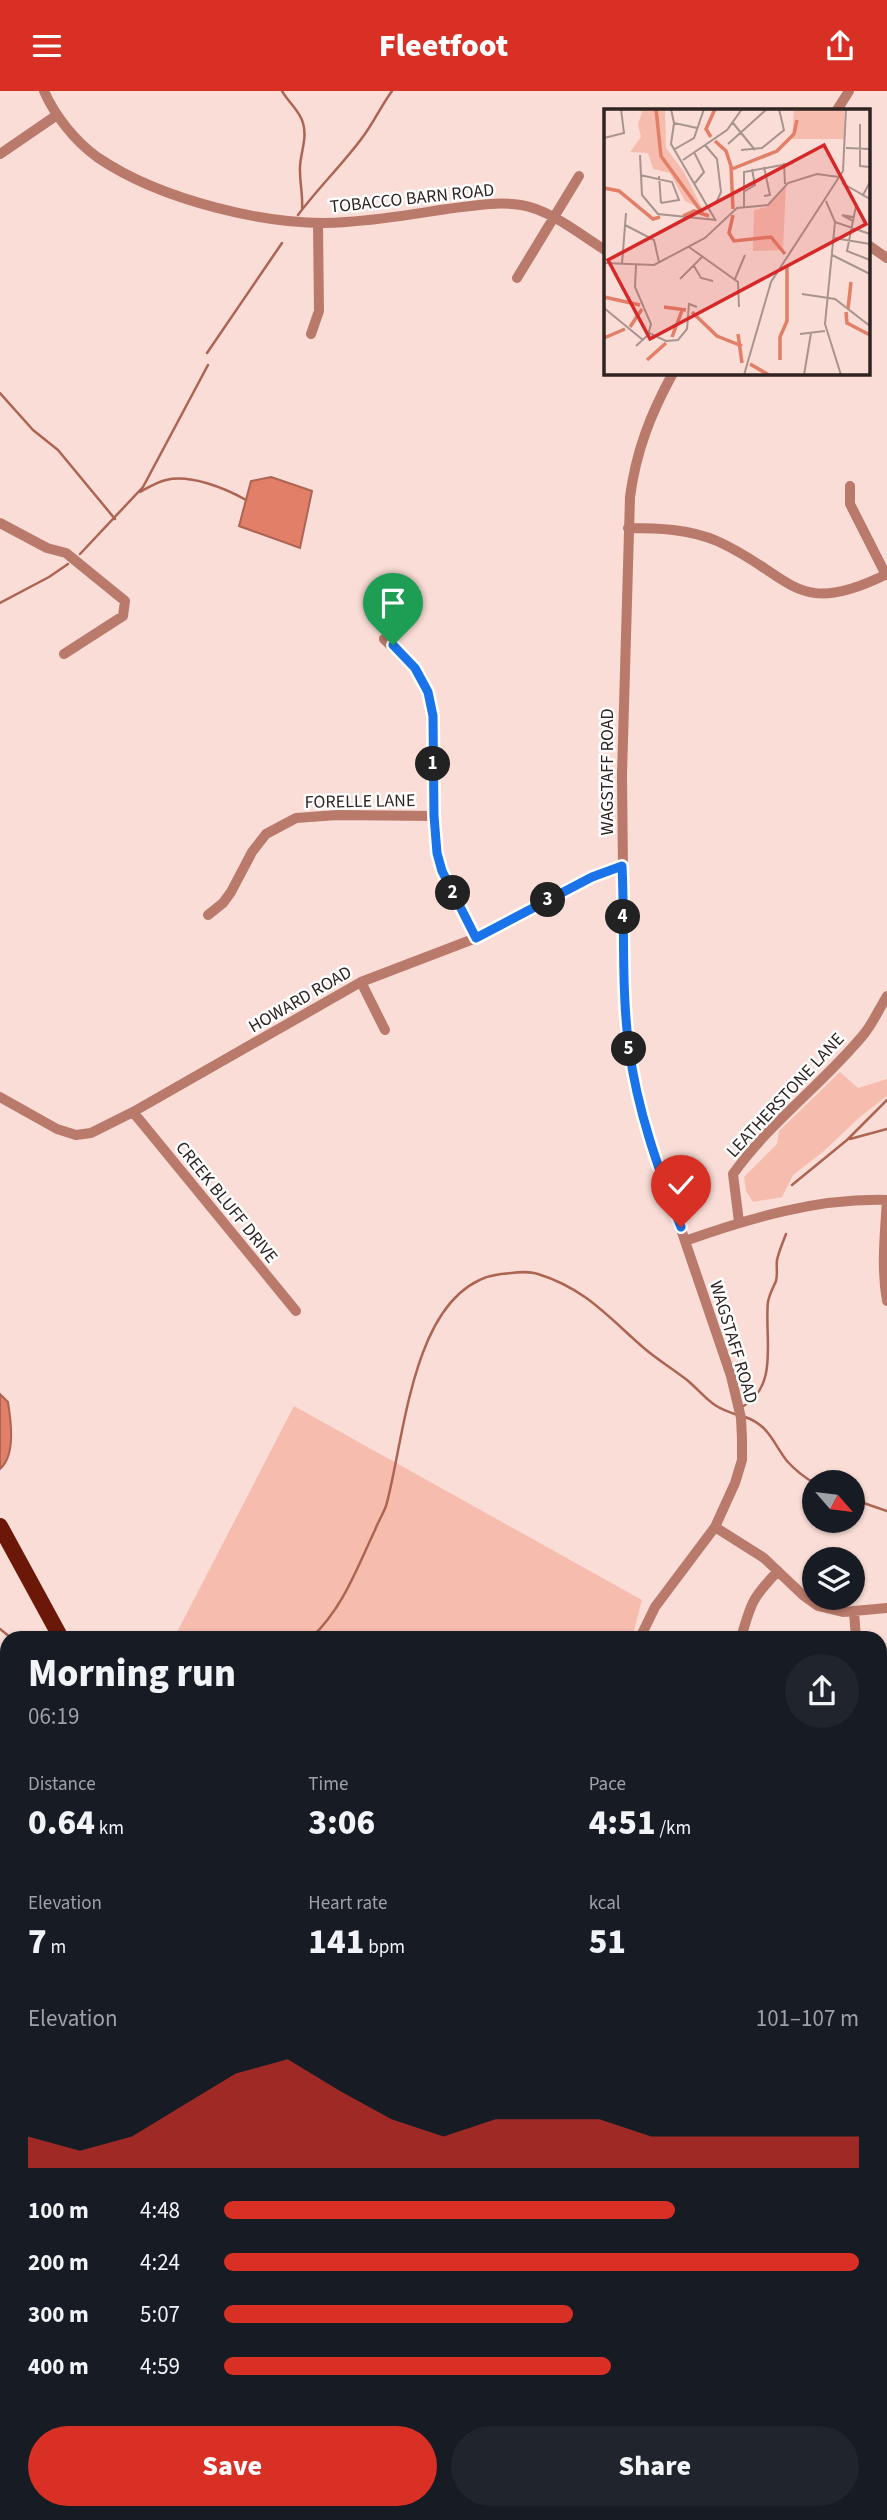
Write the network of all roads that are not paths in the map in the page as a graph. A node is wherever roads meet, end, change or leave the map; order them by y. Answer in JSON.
{"nodes":[{"id":1,"x":44,"y":91,"type":"edge"},
{"id":2,"x":849,"y":91,"type":"edge"},
{"id":3,"x":837,"y":109,"type":"edge"},
{"id":4,"x":57,"y":115,"type":"junction"},
{"id":5,"x":0,"y":154,"type":"edge"},
{"id":6,"x":579,"y":176,"type":"dead end"},
{"id":7,"x":553,"y":218,"type":"junction"},
{"id":8,"x":318,"y":224,"type":"junction"},
{"id":9,"x":870,"y":246,"type":"edge"},
{"id":10,"x":604,"y":249,"type":"edge"},
{"id":11,"x":887,"y":258,"type":"edge"},
{"id":12,"x":517,"y":278,"type":"dead end"},
{"id":13,"x":311,"y":334,"type":"dead end"},
{"id":14,"x":672,"y":375,"type":"edge"},
{"id":15,"x":850,"y":486,"type":"dead end"},
{"id":16,"x":0,"y":523,"type":"edge"},
{"id":17,"x":628,"y":528,"type":"junction"},
{"id":18,"x":886,"y":574,"type":"edge"},
{"id":19,"x":384,"y":639,"type":"dead end"},
{"id":20,"x":64,"y":654,"type":"dead end"},
{"id":21,"x":434,"y":816,"type":"junction"},
{"id":22,"x":622,"y":866,"type":"junction"},
{"id":23,"x":208,"y":915,"type":"dead end"},
{"id":24,"x":476,"y":938,"type":"junction"},
{"id":25,"x":360,"y":982,"type":"junction"},
{"id":26,"x":887,"y":996,"type":"edge"},
{"id":27,"x":385,"y":1030,"type":"dead end"},
{"id":28,"x":0,"y":1097,"type":"edge"},
{"id":29,"x":133,"y":1112,"type":"junction"},
{"id":30,"x":887,"y":1200,"type":"edge"},
{"id":31,"x":739,"y":1222,"type":"junction"},
{"id":32,"x":685,"y":1241,"type":"junction"},
{"id":33,"x":887,"y":1301,"type":"edge"},
{"id":34,"x":296,"y":1311,"type":"dead end"},
{"id":35,"x":0,"y":1526,"type":"edge"},
{"id":36,"x":715,"y":1527,"type":"junction"},
{"id":37,"x":778,"y":1571,"type":"junction"},
{"id":38,"x":887,"y":1608,"type":"edge"},
{"id":39,"x":854,"y":1612,"type":"junction"},
{"id":40,"x":57,"y":1631,"type":"edge"},
{"id":41,"x":643,"y":1631,"type":"edge"},
{"id":42,"x":743,"y":1631,"type":"edge"},
{"id":43,"x":855,"y":1631,"type":"edge"}],
"edges":[{"from":1,"to":4,"type":"street","name":"TOBACCO BARN ROAD"},
{"from":2,"to":3,"type":"street"},
{"from":4,"to":5,"type":"street"},
{"from":4,"to":8,"type":"street","name":"TOBACCO BARN ROAD"},
{"from":6,"to":7,"type":"street"},
{"from":7,"to":8,"type":"street","name":"TOBACCO BARN ROAD"},
{"from":7,"to":10,"type":"street","name":"TOBACCO BARN ROAD"},
{"from":7,"to":12,"type":"street"},
{"from":8,"to":13,"type":"street"},
{"from":9,"to":11,"type":"street"},
{"from":14,"to":17,"type":"street","name":"WAGSTAFF ROAD"},
{"from":15,"to":18,"type":"street"},
{"from":16,"to":20,"type":"street"},
{"from":17,"to":18,"type":"street"},
{"from":17,"to":22,"type":"street","name":"WAGSTAFF ROAD"},
{"from":19,"to":21,"type":"street"},
{"from":21,"to":23,"type":"street","name":"FORELLE LANE"},
{"from":21,"to":24,"type":"street"},
{"from":22,"to":24,"type":"street","name":"HOWARD ROAD"},
{"from":22,"to":32,"type":"street","name":"WAGSTAFF ROAD"},
{"from":24,"to":25,"type":"street","name":"HOWARD ROAD"},
{"from":25,"to":27,"type":"street"},
{"from":25,"to":29,"type":"street","name":"HOWARD ROAD"},
{"from":26,"to":31,"type":"street","name":"LEATHERSTONE LANE"},
{"from":28,"to":29,"type":"street","name":"HOWARD ROAD"},
{"from":29,"to":34,"type":"street","name":"CREEK BLUFF DRIVE"},
{"from":30,"to":31,"type":"street"},
{"from":30,"to":33,"type":"street"},
{"from":31,"to":32,"type":"street"},
{"from":32,"to":36,"type":"street","name":"WAGSTAFF ROAD"},
{"from":35,"to":40,"type":"highway"},
{"from":36,"to":37,"type":"street"},
{"from":36,"to":41,"type":"street","name":"WAGSTAFF ROAD"},
{"from":37,"to":39,"type":"street"},
{"from":37,"to":42,"type":"street"},
{"from":38,"to":39,"type":"street"},
{"from":39,"to":43,"type":"street"}]}
